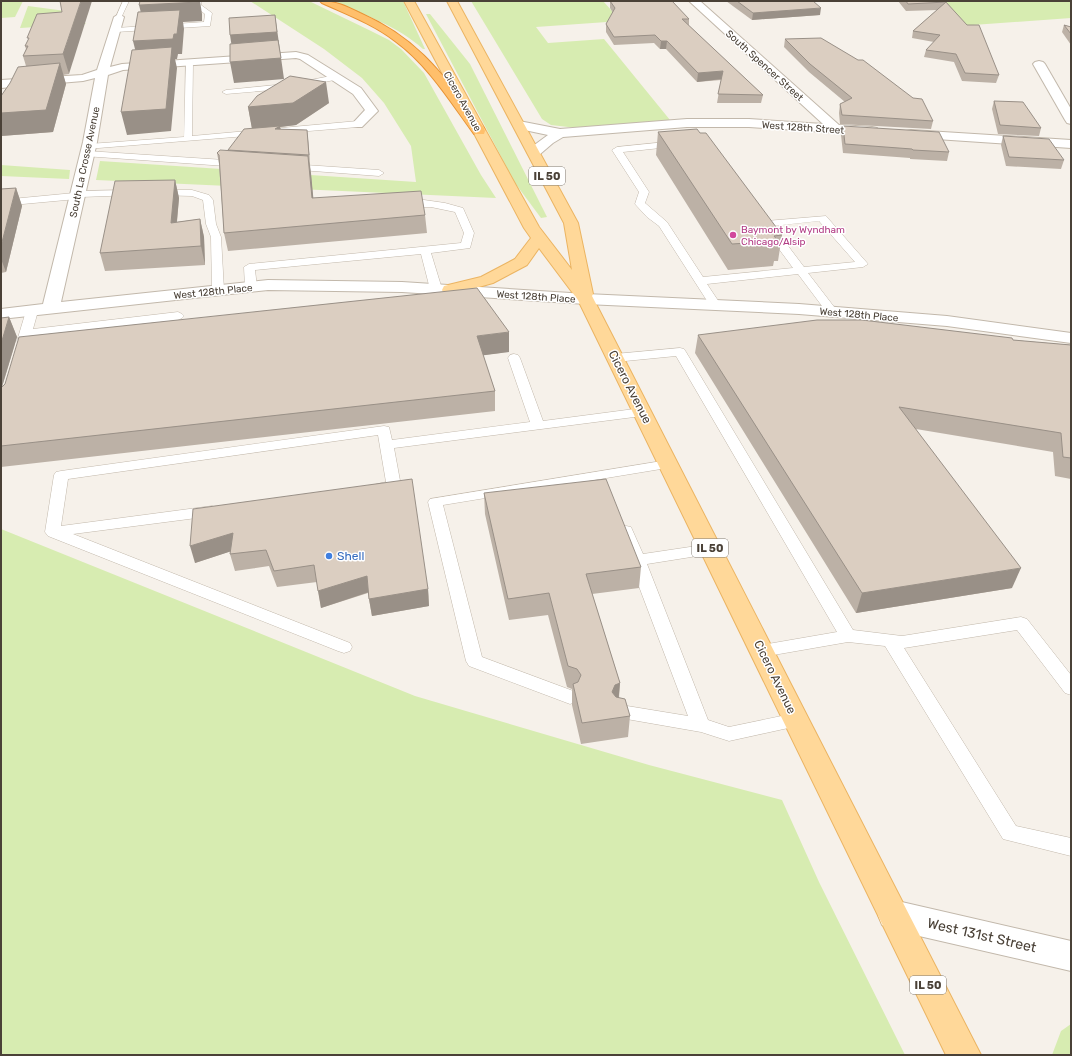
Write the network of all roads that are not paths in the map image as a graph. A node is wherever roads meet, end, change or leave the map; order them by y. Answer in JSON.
{"nodes":[{"id":1,"x":126,"y":1,"type":"edge"},
{"id":2,"x":198,"y":1,"type":"edge"},
{"id":3,"x":325,"y":1,"type":"edge"},
{"id":4,"x":409,"y":1,"type":"edge"},
{"id":5,"x":452,"y":1,"type":"edge"},
{"id":6,"x":694,"y":1,"type":"edge"},
{"id":7,"x":117,"y":23,"type":"junction"},
{"id":8,"x":189,"y":62,"type":"junction"},
{"id":9,"x":1040,"y":64,"type":"dead end"},
{"id":10,"x":102,"y":74,"type":"junction"},
{"id":11,"x":336,"y":77,"type":"junction"},
{"id":12,"x":1,"y":84,"type":"edge"},
{"id":13,"x":226,"y":92,"type":"dead end"},
{"id":14,"x":1071,"y":120,"type":"edge"},
{"id":15,"x":358,"y":124,"type":"joint"},
{"id":16,"x":519,"y":125,"type":"junction"},
{"id":17,"x":836,"y":129,"type":"junction"},
{"id":18,"x":479,"y":131,"type":"junction"},
{"id":19,"x":883,"y":132,"type":"edge"},
{"id":20,"x":560,"y":133,"type":"junction"},
{"id":21,"x":899,"y":133,"type":"edge"},
{"id":22,"x":188,"y":139,"type":"junction"},
{"id":23,"x":686,"y":143,"type":"edge"},
{"id":24,"x":1071,"y":144,"type":"edge"},
{"id":25,"x":88,"y":150,"type":"junction"},
{"id":26,"x":534,"y":152,"type":"junction"},
{"id":27,"x":253,"y":165,"type":"edge"},
{"id":28,"x":284,"y":167,"type":"edge"},
{"id":29,"x":379,"y":173,"type":"dead end"},
{"id":30,"x":78,"y":195,"type":"junction"},
{"id":31,"x":1,"y":203,"type":"edge"},
{"id":32,"x":391,"y":206,"type":"edge"},
{"id":33,"x":539,"y":238,"type":"junction"},
{"id":34,"x":425,"y":250,"type":"junction"},
{"id":35,"x":802,"y":271,"type":"junction"},
{"id":36,"x":700,"y":281,"type":"junction"},
{"id":37,"x":251,"y":287,"type":"junction"},
{"id":38,"x":443,"y":289,"type":"junction"},
{"id":39,"x":218,"y":290,"type":"junction"},
{"id":40,"x":586,"y":299,"type":"junction"},
{"id":41,"x":715,"y":305,"type":"junction"},
{"id":42,"x":51,"y":308,"type":"junction"},
{"id":43,"x":32,"y":310,"type":"junction"},
{"id":44,"x":832,"y":312,"type":"junction"},
{"id":45,"x":1,"y":314,"type":"edge"},
{"id":46,"x":178,"y":316,"type":"dead end"},
{"id":47,"x":26,"y":333,"type":"junction"},
{"id":48,"x":1071,"y":338,"type":"edge"},
{"id":49,"x":20,"y":354,"type":"edge"},
{"id":50,"x":514,"y":358,"type":"dead end"},
{"id":51,"x":615,"y":358,"type":"junction"},
{"id":52,"x":642,"y":412,"type":"junction"},
{"id":53,"x":538,"y":425,"type":"junction"},
{"id":54,"x":386,"y":445,"type":"junction"},
{"id":55,"x":668,"y":464,"type":"junction"},
{"id":56,"x":362,"y":490,"type":"edge"},
{"id":57,"x":227,"y":508,"type":"edge"},
{"id":58,"x":621,"y":517,"type":"edge"},
{"id":59,"x":53,"y":532,"type":"junction"},
{"id":60,"x":710,"y":549,"type":"junction"},
{"id":61,"x":638,"y":560,"type":"junction"},
{"id":62,"x":848,"y":636,"type":"junction"},
{"id":63,"x":890,"y":640,"type":"junction"},
{"id":64,"x":344,"y":647,"type":"dead end"},
{"id":65,"x":762,"y":651,"type":"junction"},
{"id":66,"x":1071,"y":688,"type":"edge"},
{"id":67,"x":570,"y":697,"type":"dead end"},
{"id":68,"x":621,"y":712,"type":"edge"},
{"id":69,"x":796,"y":720,"type":"junction"},
{"id":70,"x":702,"y":725,"type":"junction"},
{"id":71,"x":1071,"y":847,"type":"edge"},
{"id":72,"x":893,"y":915,"type":"junction"},
{"id":73,"x":1071,"y":956,"type":"edge"},
{"id":74,"x":964,"y":1055,"type":"edge"}],
"edges":[{"from":1,"to":7,"type":"lane"},
{"from":2,"to":7,"type":"lane"},
{"from":3,"to":18,"type":"highway"},
{"from":4,"to":18,"type":"main road","name":"Cicero Avenue","number":"IL 50"},
{"from":5,"to":16,"type":"main road","name":"Cicero Avenue","number":"IL 50"},
{"from":6,"to":17,"type":"street","name":"South Spencer Street"},
{"from":7,"to":10,"type":"street","name":"South La Crosse Avenue"},
{"from":8,"to":10,"type":"street"},
{"from":8,"to":11,"type":"street"},
{"from":8,"to":22,"type":"lane"},
{"from":9,"to":14,"type":"street"},
{"from":10,"to":12,"type":"street"},
{"from":10,"to":25,"type":"street","name":"South La Crosse Avenue"},
{"from":11,"to":13,"type":"lane"},
{"from":11,"to":15,"type":"street"},
{"from":15,"to":22,"type":"lane"},
{"from":16,"to":20,"type":"street","name":"West 128th Street"},
{"from":16,"to":26,"type":"main road","name":"Cicero Avenue","number":"IL 50"},
{"from":17,"to":19,"type":"street","name":"West 128th Street"},
{"from":17,"to":20,"type":"street","name":"West 128th Street"},
{"from":18,"to":33,"type":"main road","name":"Cicero Avenue","number":"IL 50"},
{"from":20,"to":26,"type":"street","name":"West 128th Street"},
{"from":21,"to":24,"type":"street"},
{"from":22,"to":25,"type":"lane"},
{"from":23,"to":36,"type":"lane"},
{"from":25,"to":27,"type":"lane"},
{"from":25,"to":30,"type":"street","name":"South La Crosse Avenue"},
{"from":26,"to":40,"type":"main road","name":"Cicero Avenue","number":"IL 50"},
{"from":28,"to":29,"type":"lane"},
{"from":30,"to":31,"type":"lane"},
{"from":30,"to":39,"type":"lane"},
{"from":30,"to":42,"type":"street","name":"South La Crosse Avenue"},
{"from":32,"to":34,"type":"lane"},
{"from":33,"to":38,"type":"main road"},
{"from":33,"to":40,"type":"main road","name":"Cicero Avenue","number":"IL 50"},
{"from":34,"to":37,"type":"lane"},
{"from":34,"to":38,"type":"lane"},
{"from":35,"to":35,"type":"lane"},
{"from":35,"to":36,"type":"lane"},
{"from":35,"to":44,"type":"lane"},
{"from":36,"to":41,"type":"lane"},
{"from":37,"to":38,"type":"street","name":"West 128th Place"},
{"from":37,"to":39,"type":"street","name":"West 128th Place"},
{"from":38,"to":40,"type":"street","name":"West 128th Place"},
{"from":39,"to":42,"type":"street","name":"West 128th Place"},
{"from":40,"to":41,"type":"street","name":"West 128th Place"},
{"from":40,"to":51,"type":"main road","name":"Cicero Avenue","number":"IL 50"},
{"from":41,"to":44,"type":"street","name":"West 128th Place"},
{"from":42,"to":43,"type":"street","name":"West 128th Place"},
{"from":43,"to":45,"type":"street","name":"West 128th Place"},
{"from":43,"to":47,"type":"lane"},
{"from":44,"to":48,"type":"street","name":"West 128th Place"},
{"from":46,"to":47,"type":"lane"},
{"from":47,"to":49,"type":"lane"},
{"from":50,"to":53,"type":"lane"},
{"from":51,"to":52,"type":"main road","name":"Cicero Avenue","number":"IL 50"},
{"from":51,"to":62,"type":"lane"},
{"from":52,"to":53,"type":"lane"},
{"from":52,"to":55,"type":"main road","name":"Cicero Avenue","number":"IL 50"},
{"from":53,"to":54,"type":"lane"},
{"from":54,"to":56,"type":"lane"},
{"from":54,"to":59,"type":"lane"},
{"from":55,"to":60,"type":"main road","name":"Cicero Avenue","number":"IL 50"},
{"from":55,"to":67,"type":"lane"},
{"from":57,"to":59,"type":"lane"},
{"from":58,"to":61,"type":"lane"},
{"from":59,"to":64,"type":"lane"},
{"from":60,"to":61,"type":"lane"},
{"from":60,"to":65,"type":"main road","name":"Cicero Avenue","number":"IL 50"},
{"from":61,"to":70,"type":"lane"},
{"from":62,"to":63,"type":"lane"},
{"from":62,"to":65,"type":"lane"},
{"from":63,"to":66,"type":"lane"},
{"from":63,"to":71,"type":"lane"},
{"from":65,"to":69,"type":"main road","name":"Cicero Avenue","number":"IL 50"},
{"from":68,"to":70,"type":"lane"},
{"from":69,"to":70,"type":"lane"},
{"from":69,"to":72,"type":"main road","name":"Cicero Avenue","number":"IL 50"},
{"from":72,"to":73,"type":"street","name":"West 131st Street"},
{"from":72,"to":74,"type":"main road","name":"Cicero Avenue","number":"IL 50"}]}
